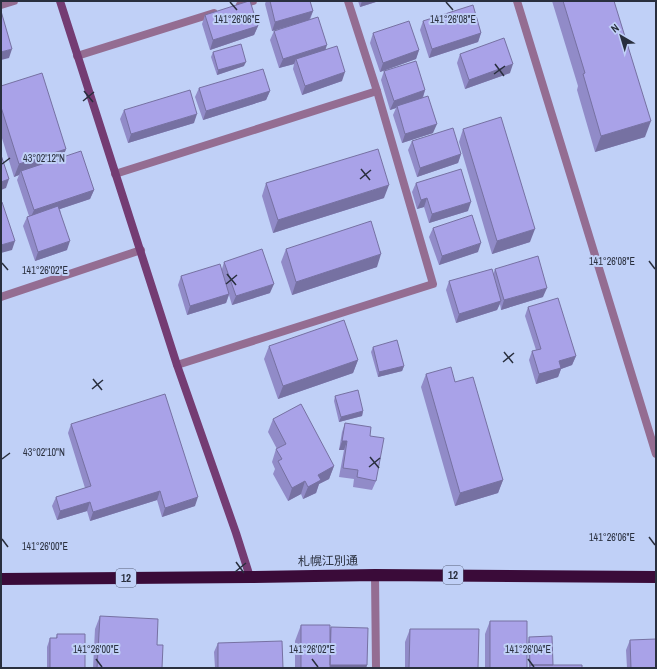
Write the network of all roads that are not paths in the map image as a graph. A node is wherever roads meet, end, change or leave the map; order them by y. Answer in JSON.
{"nodes":[{"id":1,"x":14,"y":1,"type":"edge"},
{"id":2,"x":60,"y":1,"type":"edge"},
{"id":3,"x":253,"y":1,"type":"edge"},
{"id":4,"x":348,"y":1,"type":"edge"},
{"id":5,"x":517,"y":1,"type":"edge"},
{"id":6,"x":1,"y":4,"type":"edge"},
{"id":7,"x":77,"y":56,"type":"junction"},
{"id":8,"x":377,"y":91,"type":"junction"},
{"id":9,"x":115,"y":174,"type":"junction"},
{"id":10,"x":141,"y":250,"type":"junction"},
{"id":11,"x":1,"y":297,"type":"edge"},
{"id":12,"x":177,"y":365,"type":"junction"},
{"id":13,"x":656,"y":454,"type":"edge"},
{"id":14,"x":375,"y":575,"type":"junction"},
{"id":15,"x":250,"y":577,"type":"junction"},
{"id":16,"x":656,"y":577,"type":"edge"},
{"id":17,"x":1,"y":579,"type":"edge"},
{"id":18,"x":376,"y":668,"type":"edge"}],
"edges":[{"from":1,"to":6,"type":"street"},
{"from":2,"to":7,"type":"street"},
{"from":3,"to":7,"type":"street"},
{"from":4,"to":8,"type":"street"},
{"from":5,"to":13,"type":"street"},
{"from":7,"to":9,"type":"street"},
{"from":8,"to":9,"type":"street"},
{"from":8,"to":12,"type":"street"},
{"from":9,"to":10,"type":"street"},
{"from":10,"to":11,"type":"street"},
{"from":10,"to":12,"type":"street"},
{"from":12,"to":15,"type":"street"},
{"from":14,"to":15,"type":"highway","name":"札幌江別通","number":"12"},
{"from":14,"to":16,"type":"highway","name":"札幌江別通","number":"12"},
{"from":14,"to":18,"type":"street"},
{"from":15,"to":17,"type":"highway","name":"札幌江別通","number":"12"}]}
